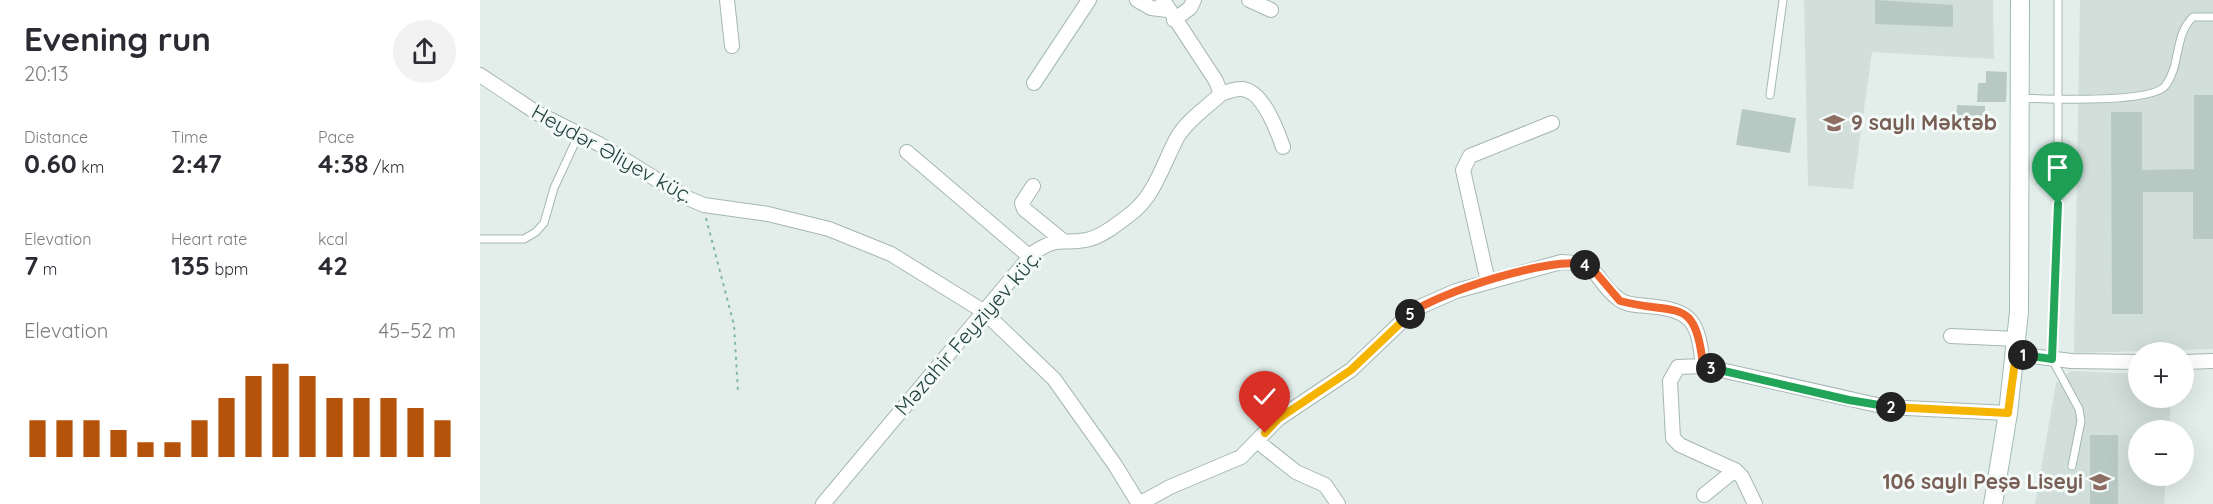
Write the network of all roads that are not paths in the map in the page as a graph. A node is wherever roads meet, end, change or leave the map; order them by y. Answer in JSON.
{"nodes":[{"id":1,"x":727,"y":0,"type":"edge"},
{"id":2,"x":1089,"y":0,"type":"edge"},
{"id":3,"x":1137,"y":0,"type":"edge"},
{"id":4,"x":1194,"y":0,"type":"edge"},
{"id":5,"x":1249,"y":0,"type":"edge"},
{"id":6,"x":1784,"y":0,"type":"edge"},
{"id":7,"x":2020,"y":0,"type":"edge"},
{"id":8,"x":2058,"y":0,"type":"edge"},
{"id":9,"x":1168,"y":10,"type":"edge"},
{"id":10,"x":1270,"y":10,"type":"dead end"},
{"id":11,"x":2213,"y":17,"type":"edge"},
{"id":12,"x":732,"y":46,"type":"dead end"},
{"id":13,"x":480,"y":75,"type":"edge"},
{"id":14,"x":1034,"y":83,"type":"dead end"},
{"id":15,"x":1221,"y":94,"type":"junction"},
{"id":16,"x":1770,"y":95,"type":"dead end"},
{"id":17,"x":2020,"y":98,"type":"junction"},
{"id":18,"x":2058,"y":99,"type":"junction"},
{"id":19,"x":1552,"y":123,"type":"dead end"},
{"id":20,"x":579,"y":134,"type":"junction"},
{"id":21,"x":1282,"y":147,"type":"dead end"},
{"id":22,"x":907,"y":152,"type":"dead end"},
{"id":23,"x":1033,"y":186,"type":"dead end"},
{"id":24,"x":480,"y":238,"type":"edge"},
{"id":25,"x":1062,"y":240,"type":"junction"},
{"id":26,"x":1030,"y":256,"type":"junction"},
{"id":27,"x":1488,"y":282,"type":"junction"},
{"id":28,"x":983,"y":311,"type":"junction"},
{"id":29,"x":1951,"y":336,"type":"dead end"},
{"id":30,"x":2016,"y":346,"type":"junction"},
{"id":31,"x":2052,"y":359,"type":"junction"},
{"id":32,"x":2213,"y":361,"type":"edge"},
{"id":33,"x":2128,"y":362,"type":"edge"},
{"id":34,"x":2194,"y":362,"type":"edge"},
{"id":35,"x":1703,"y":366,"type":"junction"},
{"id":36,"x":2008,"y":413,"type":"junction"},
{"id":37,"x":1257,"y":441,"type":"junction"},
{"id":38,"x":2072,"y":466,"type":"dead end"},
{"id":39,"x":1735,"y":470,"type":"junction"},
{"id":40,"x":1704,"y":495,"type":"dead end"},
{"id":41,"x":823,"y":504,"type":"edge"},
{"id":42,"x":1139,"y":504,"type":"edge"},
{"id":43,"x":1338,"y":504,"type":"edge"},
{"id":44,"x":1755,"y":504,"type":"edge"},
{"id":45,"x":1993,"y":504,"type":"edge"}],
"edges":[{"from":1,"to":12,"type":"street"},
{"from":2,"to":14,"type":"street"},
{"from":3,"to":9,"type":"street"},
{"from":4,"to":9,"type":"street"},
{"from":5,"to":10,"type":"street"},
{"from":6,"to":16,"type":"lane"},
{"from":7,"to":17,"type":"main road"},
{"from":8,"to":18,"type":"lane"},
{"from":9,"to":15,"type":"street"},
{"from":11,"to":18,"type":"lane"},
{"from":13,"to":20,"type":"street","name":"Heydər Əliyev küç."},
{"from":15,"to":21,"type":"street"},
{"from":15,"to":25,"type":"street","name":"Məzahir Feyziyev küç."},
{"from":17,"to":18,"type":"lane"},
{"from":17,"to":30,"type":"main road"},
{"from":18,"to":31,"type":"lane"},
{"from":19,"to":27,"type":"street"},
{"from":20,"to":24,"type":"lane"},
{"from":20,"to":28,"type":"street","name":"Heydər Əliyev küç."},
{"from":22,"to":26,"type":"street"},
{"from":23,"to":25,"type":"street"},
{"from":25,"to":26,"type":"street","name":"Məzahir Feyziyev küç."},
{"from":26,"to":28,"type":"street","name":"Məzahir Feyziyev küç."},
{"from":27,"to":35,"type":"street"},
{"from":27,"to":37,"type":"street"},
{"from":28,"to":41,"type":"street","name":"Məzahir Feyziyev küç."},
{"from":28,"to":42,"type":"street","name":"Heydər Əliyev küç."},
{"from":29,"to":30,"type":"street"},
{"from":30,"to":31,"type":"street"},
{"from":30,"to":36,"type":"main road"},
{"from":31,"to":33,"type":"street"},
{"from":31,"to":38,"type":"lane"},
{"from":32,"to":34,"type":"street"},
{"from":35,"to":36,"type":"street"},
{"from":35,"to":39,"type":"street"},
{"from":36,"to":45,"type":"main road"},
{"from":37,"to":42,"type":"street"},
{"from":37,"to":43,"type":"street"},
{"from":39,"to":40,"type":"street"},
{"from":39,"to":44,"type":"street"}]}
